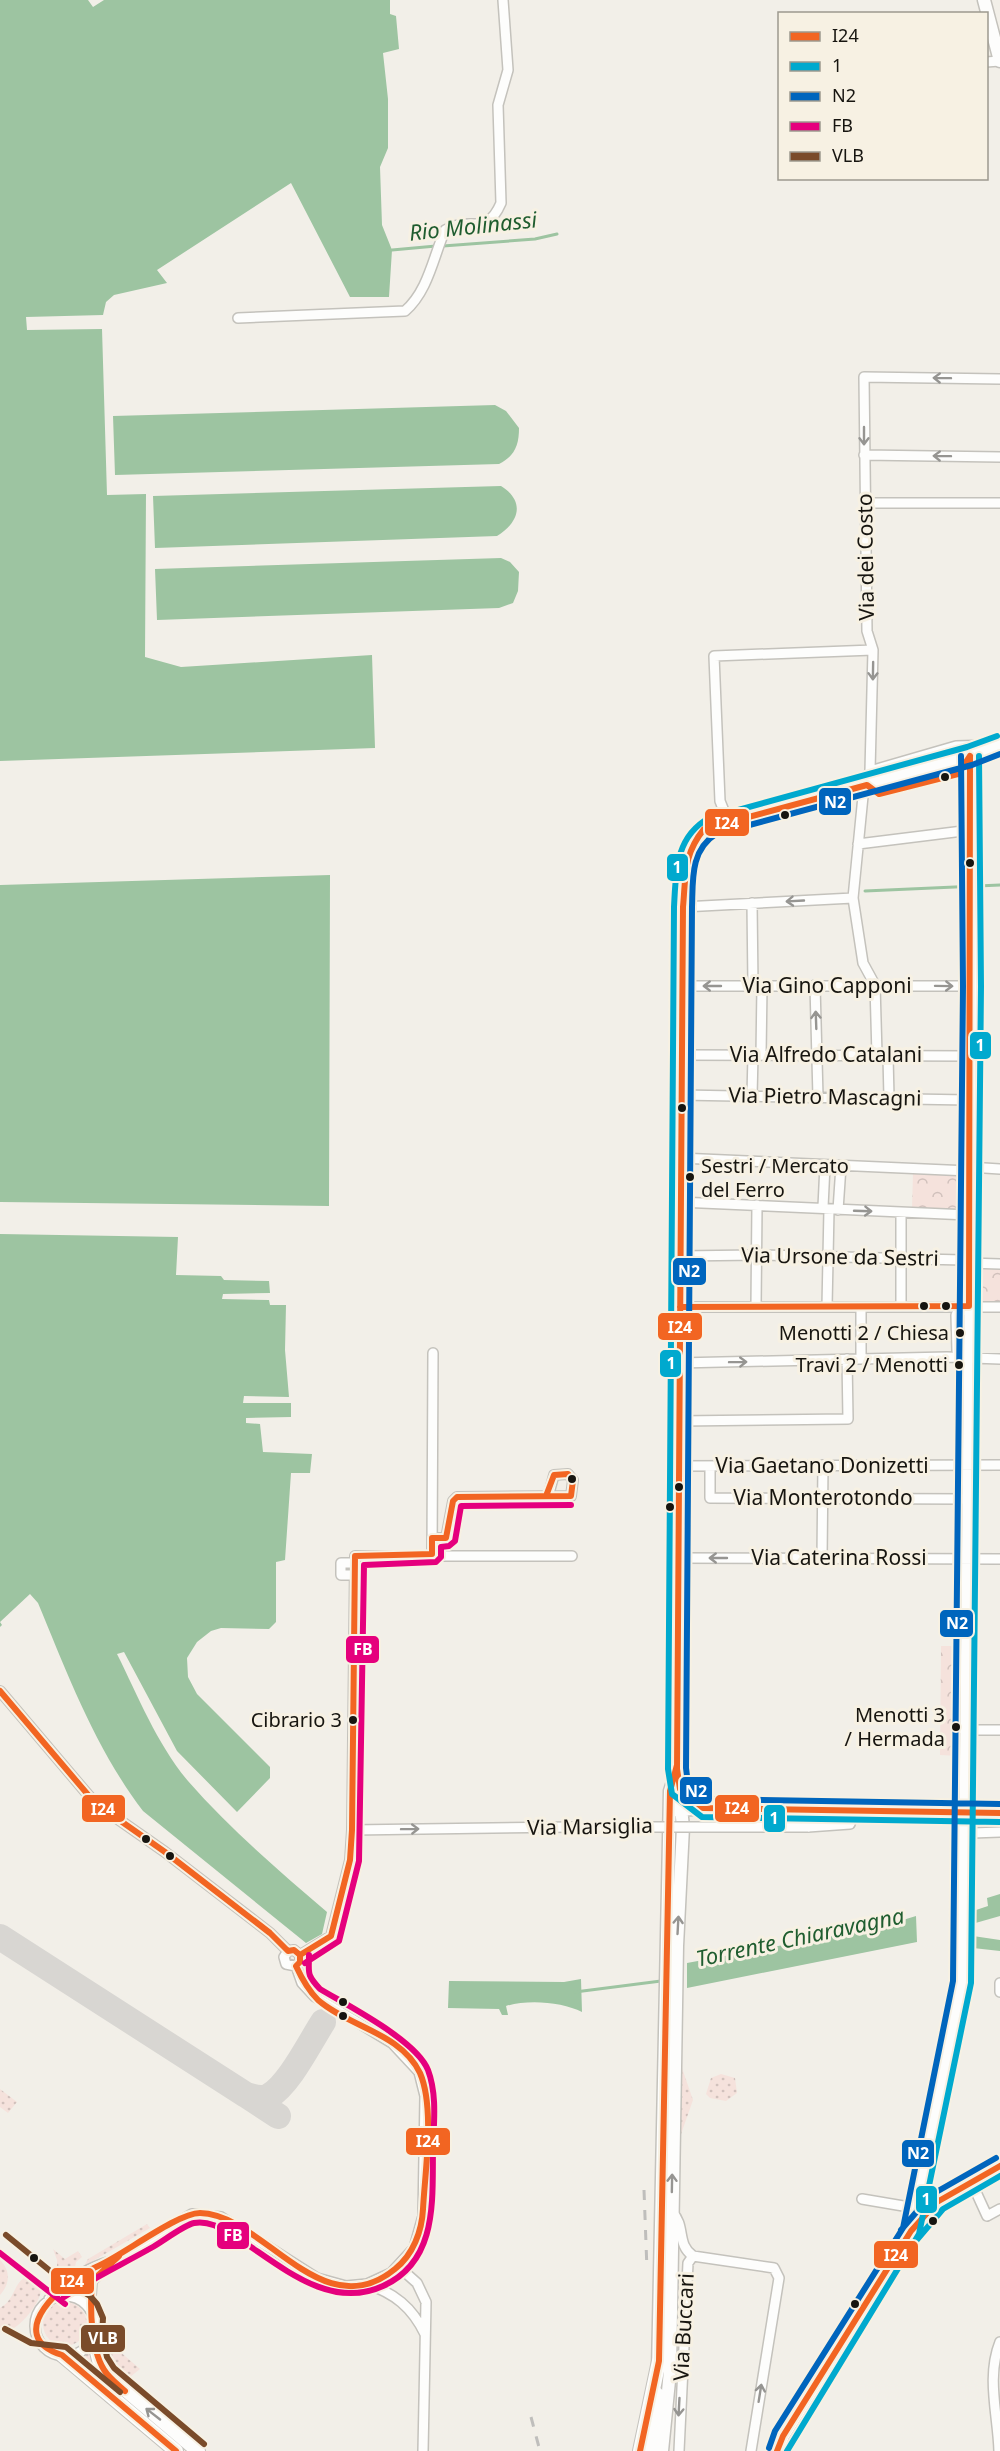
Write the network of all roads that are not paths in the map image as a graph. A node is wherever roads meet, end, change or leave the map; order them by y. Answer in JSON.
{"nodes":[{"id":1,"x":503,"y":0,"type":"edge"},
{"id":2,"x":986,"y":1,"type":"edge"},
{"id":3,"x":1000,"y":61,"type":"edge"},
{"id":4,"x":238,"y":318,"type":"dead end"},
{"id":5,"x":1000,"y":379,"type":"edge"},
{"id":6,"x":864,"y":455,"type":"junction"},
{"id":7,"x":1000,"y":457,"type":"edge"},
{"id":8,"x":866,"y":503,"type":"junction"},
{"id":9,"x":1000,"y":503,"type":"edge"},
{"id":10,"x":873,"y":650,"type":"junction"},
{"id":11,"x":1000,"y":744,"type":"edge"},
{"id":12,"x":970,"y":756,"type":"junction"},
{"id":13,"x":870,"y":771,"type":"junction"},
{"id":14,"x":864,"y":786,"type":"junction"},
{"id":15,"x":728,"y":821,"type":"junction"},
{"id":16,"x":971,"y":830,"type":"junction"},
{"id":17,"x":858,"y":844,"type":"junction"},
{"id":18,"x":853,"y":898,"type":"junction"},
{"id":19,"x":752,"y":903,"type":"junction"},
{"id":20,"x":683,"y":907,"type":"junction"},
{"id":21,"x":815,"y":985,"type":"junction"},
{"id":22,"x":875,"y":985,"type":"junction"},
{"id":23,"x":682,"y":986,"type":"junction"},
{"id":24,"x":757,"y":986,"type":"junction"},
{"id":25,"x":972,"y":986,"type":"junction"},
{"id":26,"x":682,"y":1055,"type":"junction"},
{"id":27,"x":757,"y":1055,"type":"junction"},
{"id":28,"x":817,"y":1055,"type":"junction"},
{"id":29,"x":877,"y":1056,"type":"junction"},
{"id":30,"x":888,"y":1056,"type":"junction"},
{"id":31,"x":969,"y":1056,"type":"junction"},
{"id":32,"x":681,"y":1095,"type":"junction"},
{"id":33,"x":752,"y":1096,"type":"junction"},
{"id":34,"x":818,"y":1097,"type":"junction"},
{"id":35,"x":889,"y":1098,"type":"junction"},
{"id":36,"x":969,"y":1100,"type":"junction"},
{"id":37,"x":680,"y":1158,"type":"junction"},
{"id":38,"x":825,"y":1165,"type":"junction"},
{"id":39,"x":841,"y":1166,"type":"junction"},
{"id":40,"x":969,"y":1169,"type":"junction"},
{"id":41,"x":1000,"y":1169,"type":"edge"},
{"id":42,"x":679,"y":1202,"type":"junction"},
{"id":43,"x":758,"y":1205,"type":"junction"},
{"id":44,"x":830,"y":1209,"type":"junction"},
{"id":45,"x":901,"y":1213,"type":"junction"},
{"id":46,"x":968,"y":1215,"type":"junction"},
{"id":47,"x":757,"y":1255,"type":"junction"},
{"id":48,"x":679,"y":1256,"type":"junction"},
{"id":49,"x":829,"y":1257,"type":"junction"},
{"id":50,"x":900,"y":1259,"type":"junction"},
{"id":51,"x":969,"y":1263,"type":"junction"},
{"id":52,"x":1000,"y":1264,"type":"edge"},
{"id":53,"x":901,"y":1306,"type":"junction"},
{"id":54,"x":969,"y":1306,"type":"junction"},
{"id":55,"x":680,"y":1307,"type":"junction"},
{"id":56,"x":756,"y":1307,"type":"junction"},
{"id":57,"x":827,"y":1307,"type":"junction"},
{"id":58,"x":861,"y":1307,"type":"junction"},
{"id":59,"x":1000,"y":1307,"type":"edge"},
{"id":60,"x":433,"y":1353,"type":"dead end"},
{"id":61,"x":968,"y":1358,"type":"junction"},
{"id":62,"x":848,"y":1359,"type":"junction"},
{"id":63,"x":861,"y":1359,"type":"junction"},
{"id":64,"x":1000,"y":1359,"type":"edge"},
{"id":65,"x":679,"y":1363,"type":"junction"},
{"id":66,"x":679,"y":1421,"type":"junction"},
{"id":67,"x":823,"y":1464,"type":"junction"},
{"id":68,"x":967,"y":1465,"type":"junction"},
{"id":69,"x":1000,"y":1465,"type":"edge"},
{"id":70,"x":679,"y":1466,"type":"junction"},
{"id":71,"x":710,"y":1467,"type":"junction"},
{"id":72,"x":546,"y":1496,"type":"junction"},
{"id":73,"x":822,"y":1498,"type":"junction"},
{"id":74,"x":967,"y":1499,"type":"junction"},
{"id":75,"x":432,"y":1538,"type":"junction"},
{"id":76,"x":432,"y":1554,"type":"junction"},
{"id":77,"x":572,"y":1556,"type":"dead end"},
{"id":78,"x":678,"y":1558,"type":"junction"},
{"id":79,"x":822,"y":1558,"type":"junction"},
{"id":80,"x":966,"y":1559,"type":"junction"},
{"id":81,"x":1000,"y":1559,"type":"edge"},
{"id":82,"x":355,"y":1563,"type":"junction"},
{"id":83,"x":355,"y":1575,"type":"junction"},
{"id":84,"x":0,"y":1691,"type":"edge"},
{"id":85,"x":963,"y":1730,"type":"junction"},
{"id":86,"x":1000,"y":1730,"type":"edge"},
{"id":87,"x":675,"y":1790,"type":"junction"},
{"id":88,"x":703,"y":1808,"type":"junction"},
{"id":89,"x":676,"y":1809,"type":"junction"},
{"id":90,"x":855,"y":1810,"type":"junction"},
{"id":91,"x":964,"y":1812,"type":"junction"},
{"id":92,"x":1000,"y":1813,"type":"edge"},
{"id":93,"x":352,"y":1830,"type":"junction"},
{"id":94,"x":1000,"y":1832,"type":"edge"},
{"id":95,"x":964,"y":1882,"type":"junction"},
{"id":96,"x":288,"y":1951,"type":"junction"},
{"id":97,"x":302,"y":1954,"type":"junction"},
{"id":98,"x":296,"y":1966,"type":"junction"},
{"id":99,"x":1000,"y":1983,"type":"edge"},
{"id":100,"x":1000,"y":1992,"type":"edge"},
{"id":101,"x":1000,"y":2166,"type":"edge"},
{"id":102,"x":922,"y":2179,"type":"junction"},
{"id":103,"x":971,"y":2181,"type":"junction"},
{"id":104,"x":862,"y":2199,"type":"dead end"},
{"id":105,"x":933,"y":2206,"type":"junction"},
{"id":106,"x":916,"y":2208,"type":"junction"},
{"id":107,"x":1000,"y":2209,"type":"edge"},
{"id":108,"x":672,"y":2212,"type":"junction"},
{"id":109,"x":911,"y":2231,"type":"junction"},
{"id":110,"x":693,"y":2256,"type":"junction"},
{"id":111,"x":113,"y":2260,"type":"junction"},
{"id":112,"x":399,"y":2266,"type":"junction"},
{"id":113,"x":367,"y":2284,"type":"junction"},
{"id":114,"x":422,"y":2294,"type":"junction"},
{"id":115,"x":44,"y":2304,"type":"junction"},
{"id":116,"x":90,"y":2310,"type":"junction"},
{"id":117,"x":413,"y":2313,"type":"junction"},
{"id":118,"x":93,"y":2335,"type":"junction"},
{"id":119,"x":427,"y":2339,"type":"junction"},
{"id":120,"x":1000,"y":2342,"type":"edge"},
{"id":121,"x":62,"y":2355,"type":"junction"},
{"id":122,"x":659,"y":2361,"type":"junction"},
{"id":123,"x":176,"y":2451,"type":"edge"},
{"id":124,"x":198,"y":2451,"type":"edge"},
{"id":125,"x":423,"y":2451,"type":"edge"},
{"id":126,"x":639,"y":2451,"type":"edge"},
{"id":127,"x":651,"y":2451,"type":"edge"},
{"id":128,"x":662,"y":2451,"type":"edge"},
{"id":129,"x":679,"y":2451,"type":"edge"},
{"id":130,"x":751,"y":2451,"type":"edge"},
{"id":131,"x":777,"y":2451,"type":"edge"},
{"id":132,"x":999,"y":2451,"type":"edge"}],
"edges":[{"from":1,"to":4,"type":"street"},
{"from":2,"to":3,"type":"main road"},
{"from":5,"to":6,"type":"street","name":"Via dei Costo","one_way":true},
{"from":7,"to":6,"type":"street","one_way":true},
{"from":6,"to":8,"type":"street","name":"Via dei Costo"},
{"from":8,"to":9,"type":"street"},
{"from":8,"to":10,"type":"street","name":"Via dei Costo"},
{"from":10,"to":13,"type":"street","name":"Via dei Costo","one_way":true},
{"from":10,"to":15,"type":"street"},
{"from":11,"to":12,"type":"main road"},
{"from":11,"to":13,"type":"street"},
{"from":12,"to":14,"type":"main road"},
{"from":12,"to":16,"type":"street"},
{"from":13,"to":14,"type":"street"},
{"from":14,"to":15,"type":"main road"},
{"from":14,"to":17,"type":"street"},
{"from":15,"to":20,"type":"main road"},
{"from":16,"to":17,"type":"street"},
{"from":16,"to":25,"type":"street"},
{"from":17,"to":18,"type":"street"},
{"from":18,"to":19,"type":"street","one_way":true},
{"from":18,"to":22,"type":"street"},
{"from":19,"to":20,"type":"street"},
{"from":19,"to":24,"type":"street"},
{"from":20,"to":23,"type":"main road"},
{"from":21,"to":22,"type":"street","name":"Via Gino Capponi"},
{"from":21,"to":24,"type":"street","name":"Via Gino Capponi"},
{"from":28,"to":21,"type":"street","one_way":true},
{"from":22,"to":25,"type":"street","name":"Via Gino Capponi","one_way":true},
{"from":22,"to":29,"type":"street"},
{"from":24,"to":23,"type":"street","name":"Via Gino Capponi","one_way":true},
{"from":23,"to":26,"type":"main road"},
{"from":24,"to":27,"type":"street"},
{"from":25,"to":31,"type":"street"},
{"from":26,"to":27,"type":"street","name":"Via Alfredo Catalani"},
{"from":26,"to":32,"type":"main road"},
{"from":27,"to":28,"type":"street","name":"Via Alfredo Catalani"},
{"from":27,"to":33,"type":"street"},
{"from":28,"to":29,"type":"street","name":"Via Alfredo Catalani"},
{"from":28,"to":34,"type":"street"},
{"from":29,"to":30,"type":"street","name":"Via Alfredo Catalani"},
{"from":30,"to":31,"type":"street","name":"Via Alfredo Catalani"},
{"from":30,"to":35,"type":"street"},
{"from":31,"to":36,"type":"street"},
{"from":32,"to":33,"type":"street","name":"Via Pietro Mascagni"},
{"from":32,"to":37,"type":"main road"},
{"from":33,"to":34,"type":"street","name":"Via Pietro Mascagni"},
{"from":34,"to":35,"type":"street","name":"Via Pietro Mascagni"},
{"from":35,"to":36,"type":"street","name":"Via Pietro Mascagni"},
{"from":36,"to":40,"type":"street"},
{"from":37,"to":38,"type":"street"},
{"from":37,"to":42,"type":"main road"},
{"from":38,"to":39,"type":"street"},
{"from":38,"to":44,"type":"street"},
{"from":39,"to":40,"type":"street"},
{"from":39,"to":44,"type":"street"},
{"from":40,"to":41,"type":"street"},
{"from":40,"to":46,"type":"street"},
{"from":42,"to":43,"type":"street"},
{"from":42,"to":48,"type":"main road"},
{"from":43,"to":44,"type":"street"},
{"from":43,"to":47,"type":"street"},
{"from":44,"to":45,"type":"street","one_way":true},
{"from":44,"to":49,"type":"street"},
{"from":45,"to":46,"type":"street"},
{"from":45,"to":50,"type":"street"},
{"from":46,"to":51,"type":"street"},
{"from":47,"to":48,"type":"street","name":"Via Ursone da Sestri"},
{"from":47,"to":49,"type":"street","name":"Via Ursone da Sestri"},
{"from":47,"to":56,"type":"street"},
{"from":48,"to":55,"type":"main road"},
{"from":49,"to":50,"type":"street","name":"Via Ursone da Sestri"},
{"from":49,"to":57,"type":"street"},
{"from":50,"to":51,"type":"street","name":"Via Ursone da Sestri"},
{"from":50,"to":53,"type":"street"},
{"from":51,"to":52,"type":"street","name":"Via Ursone da Sestri"},
{"from":51,"to":54,"type":"street"},
{"from":53,"to":54,"type":"street"},
{"from":53,"to":58,"type":"street"},
{"from":54,"to":59,"type":"street"},
{"from":54,"to":61,"type":"street"},
{"from":55,"to":56,"type":"street"},
{"from":55,"to":65,"type":"main road"},
{"from":56,"to":57,"type":"street"},
{"from":57,"to":58,"type":"street"},
{"from":58,"to":63,"type":"street"},
{"from":60,"to":75,"type":"street"},
{"from":61,"to":63,"type":"street"},
{"from":61,"to":64,"type":"street"},
{"from":61,"to":68,"type":"street"},
{"from":62,"to":63,"type":"street"},
{"from":65,"to":62,"type":"street","one_way":true},
{"from":62,"to":66,"type":"street"},
{"from":65,"to":66,"type":"main road"},
{"from":66,"to":70,"type":"main road"},
{"from":67,"to":68,"type":"street","name":"Via Gaetano Donizetti"},
{"from":67,"to":71,"type":"street","name":"Via Gaetano Donizetti"},
{"from":67,"to":73,"type":"street"},
{"from":68,"to":69,"type":"street","name":"Via Gaetano Donizetti"},
{"from":68,"to":74,"type":"street"},
{"from":70,"to":71,"type":"street","name":"Via Gaetano Donizetti"},
{"from":70,"to":78,"type":"main road"},
{"from":71,"to":73,"type":"street","name":"Via Monterotondo"},
{"from":72,"to":72,"type":"street"},
{"from":72,"to":75,"type":"street"},
{"from":73,"to":74,"type":"street","name":"Via Monterotondo"},
{"from":73,"to":79,"type":"street"},
{"from":74,"to":80,"type":"street"},
{"from":75,"to":76,"type":"street"},
{"from":76,"to":77,"type":"street"},
{"from":76,"to":82,"type":"street"},
{"from":79,"to":78,"type":"street","name":"Via Caterina Rossi","one_way":true},
{"from":78,"to":87,"type":"main road"},
{"from":79,"to":80,"type":"street","name":"Via Caterina Rossi"},
{"from":80,"to":81,"type":"street","name":"Via Caterina Rossi"},
{"from":80,"to":85,"type":"street"},
{"from":82,"to":83,"type":"street"},
{"from":82,"to":83,"type":"street"},
{"from":83,"to":93,"type":"street"},
{"from":84,"to":96,"type":"street"},
{"from":85,"to":86,"type":"street"},
{"from":85,"to":91,"type":"street"},
{"from":87,"to":88,"type":"main road"},
{"from":87,"to":89,"type":"main road"},
{"from":88,"to":89,"type":"main road"},
{"from":88,"to":90,"type":"main road"},
{"from":108,"to":89,"type":"main road","one_way":true},
{"from":89,"to":122,"type":"main road"},
{"from":90,"to":91,"type":"main road"},
{"from":93,"to":90,"type":"street","name":"Via Marsiglia","one_way":true,"bridge":true},
{"from":91,"to":92,"type":"main road"},
{"from":91,"to":95,"type":"main road"},
{"from":93,"to":97,"type":"street"},
{"from":94,"to":95,"type":"street"},
{"from":95,"to":102,"type":"main road"},
{"from":96,"to":97,"type":"street"},
{"from":96,"to":98,"type":"street"},
{"from":97,"to":98,"type":"street"},
{"from":98,"to":112,"type":"street"},
{"from":99,"to":100,"type":"street"},
{"from":101,"to":103,"type":"main road"},
{"from":102,"to":105,"type":"main road"},
{"from":102,"to":106,"type":"main road"},
{"from":103,"to":105,"type":"main road"},
{"from":103,"to":107,"type":"street"},
{"from":104,"to":106,"type":"street"},
{"from":105,"to":106,"type":"street"},
{"from":105,"to":109,"type":"main road"},
{"from":106,"to":109,"type":"main road"},
{"from":108,"to":110,"type":"street"},
{"from":108,"to":128,"type":"main road"},
{"from":109,"to":131,"type":"main road"},
{"from":110,"to":129,"type":"street","name":"Via Buccari","one_way":true},
{"from":130,"to":110,"type":"street","name":"Via Buccari","one_way":true},
{"from":111,"to":113,"type":"street"},
{"from":111,"to":115,"type":"street"},
{"from":111,"to":116,"type":"street"},
{"from":112,"to":113,"type":"street"},
{"from":112,"to":114,"type":"street"},
{"from":113,"to":117,"type":"street"},
{"from":114,"to":117,"type":"street"},
{"from":114,"to":119,"type":"street"},
{"from":115,"to":116,"type":"street"},
{"from":115,"to":121,"type":"street"},
{"from":116,"to":118,"type":"street"},
{"from":117,"to":119,"type":"street"},
{"from":118,"to":121,"type":"street"},
{"from":124,"to":118,"type":"highway","one_way":true},
{"from":119,"to":125,"type":"street"},
{"from":120,"to":132,"type":"street"},
{"from":121,"to":123,"type":"highway"},
{"from":122,"to":126,"type":"highway"},
{"from":122,"to":127,"type":"main road"}]}
